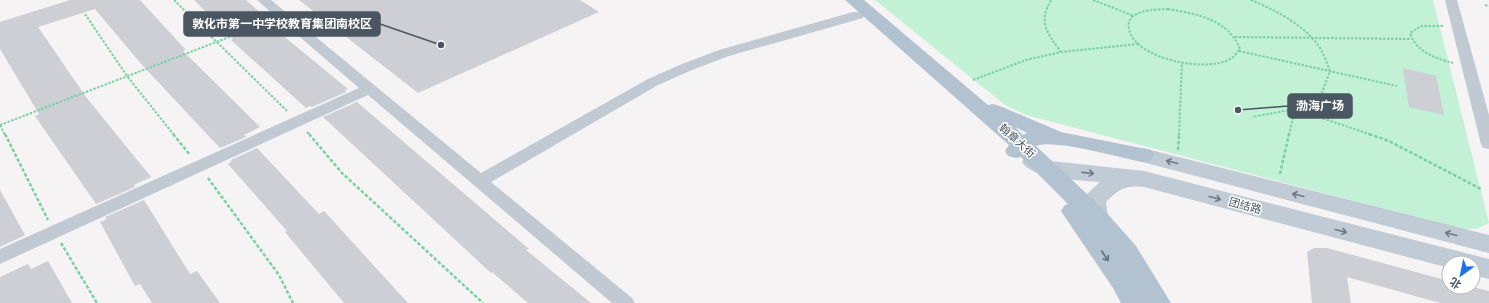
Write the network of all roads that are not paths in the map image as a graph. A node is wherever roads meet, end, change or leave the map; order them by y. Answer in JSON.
{"nodes":[{"id":1,"x":263,"y":0,"type":"edge"},
{"id":2,"x":841,"y":0,"type":"edge"},
{"id":3,"x":1451,"y":0,"type":"edge"},
{"id":4,"x":856,"y":8,"type":"edge"},
{"id":5,"x":969,"y":88,"type":"junction"},
{"id":6,"x":370,"y":89,"type":"junction"},
{"id":7,"x":1068,"y":139,"type":"junction"},
{"id":8,"x":1489,"y":144,"type":"edge"},
{"id":9,"x":1020,"y":151,"type":"junction"},
{"id":10,"x":1047,"y":168,"type":"junction"},
{"id":11,"x":1131,"y":178,"type":"junction"},
{"id":12,"x":480,"y":181,"type":"junction"},
{"id":13,"x":1096,"y":217,"type":"junction"},
{"id":14,"x":1489,"y":244,"type":"edge"},
{"id":15,"x":1441,"y":257,"type":"edge"},
{"id":16,"x":0,"y":258,"type":"edge"},
{"id":17,"x":625,"y":303,"type":"edge"},
{"id":18,"x":1134,"y":303,"type":"edge"},
{"id":19,"x":1158,"y":303,"type":"edge"}],
"edges":[{"from":1,"to":6,"type":"street"},
{"from":2,"to":4,"type":"main road","name":"翰章大街"},
{"from":3,"to":8,"type":"street"},
{"from":4,"to":5,"type":"main road","name":"翰章大街"},
{"from":4,"to":9,"type":"main road","name":"翰章大街"},
{"from":4,"to":12,"type":"street"},
{"from":5,"to":7,"type":"main road"},
{"from":5,"to":9,"type":"main road","name":"翰章大街"},
{"from":6,"to":12,"type":"street"},
{"from":6,"to":16,"type":"street"},
{"from":7,"to":9,"type":"main road"},
{"from":14,"to":7,"type":"main road","one_way":true},
{"from":9,"to":10,"type":"main road","name":"团结路"},
{"from":9,"to":18,"type":"main road","name":"翰章大街","one_way":true},
{"from":10,"to":11,"type":"main road","name":"团结路","one_way":true},
{"from":10,"to":13,"type":"main road"},
{"from":11,"to":13,"type":"main road"},
{"from":11,"to":15,"type":"main road","name":"团结路","one_way":true},
{"from":12,"to":17,"type":"street"},
{"from":13,"to":19,"type":"main road"}]}
